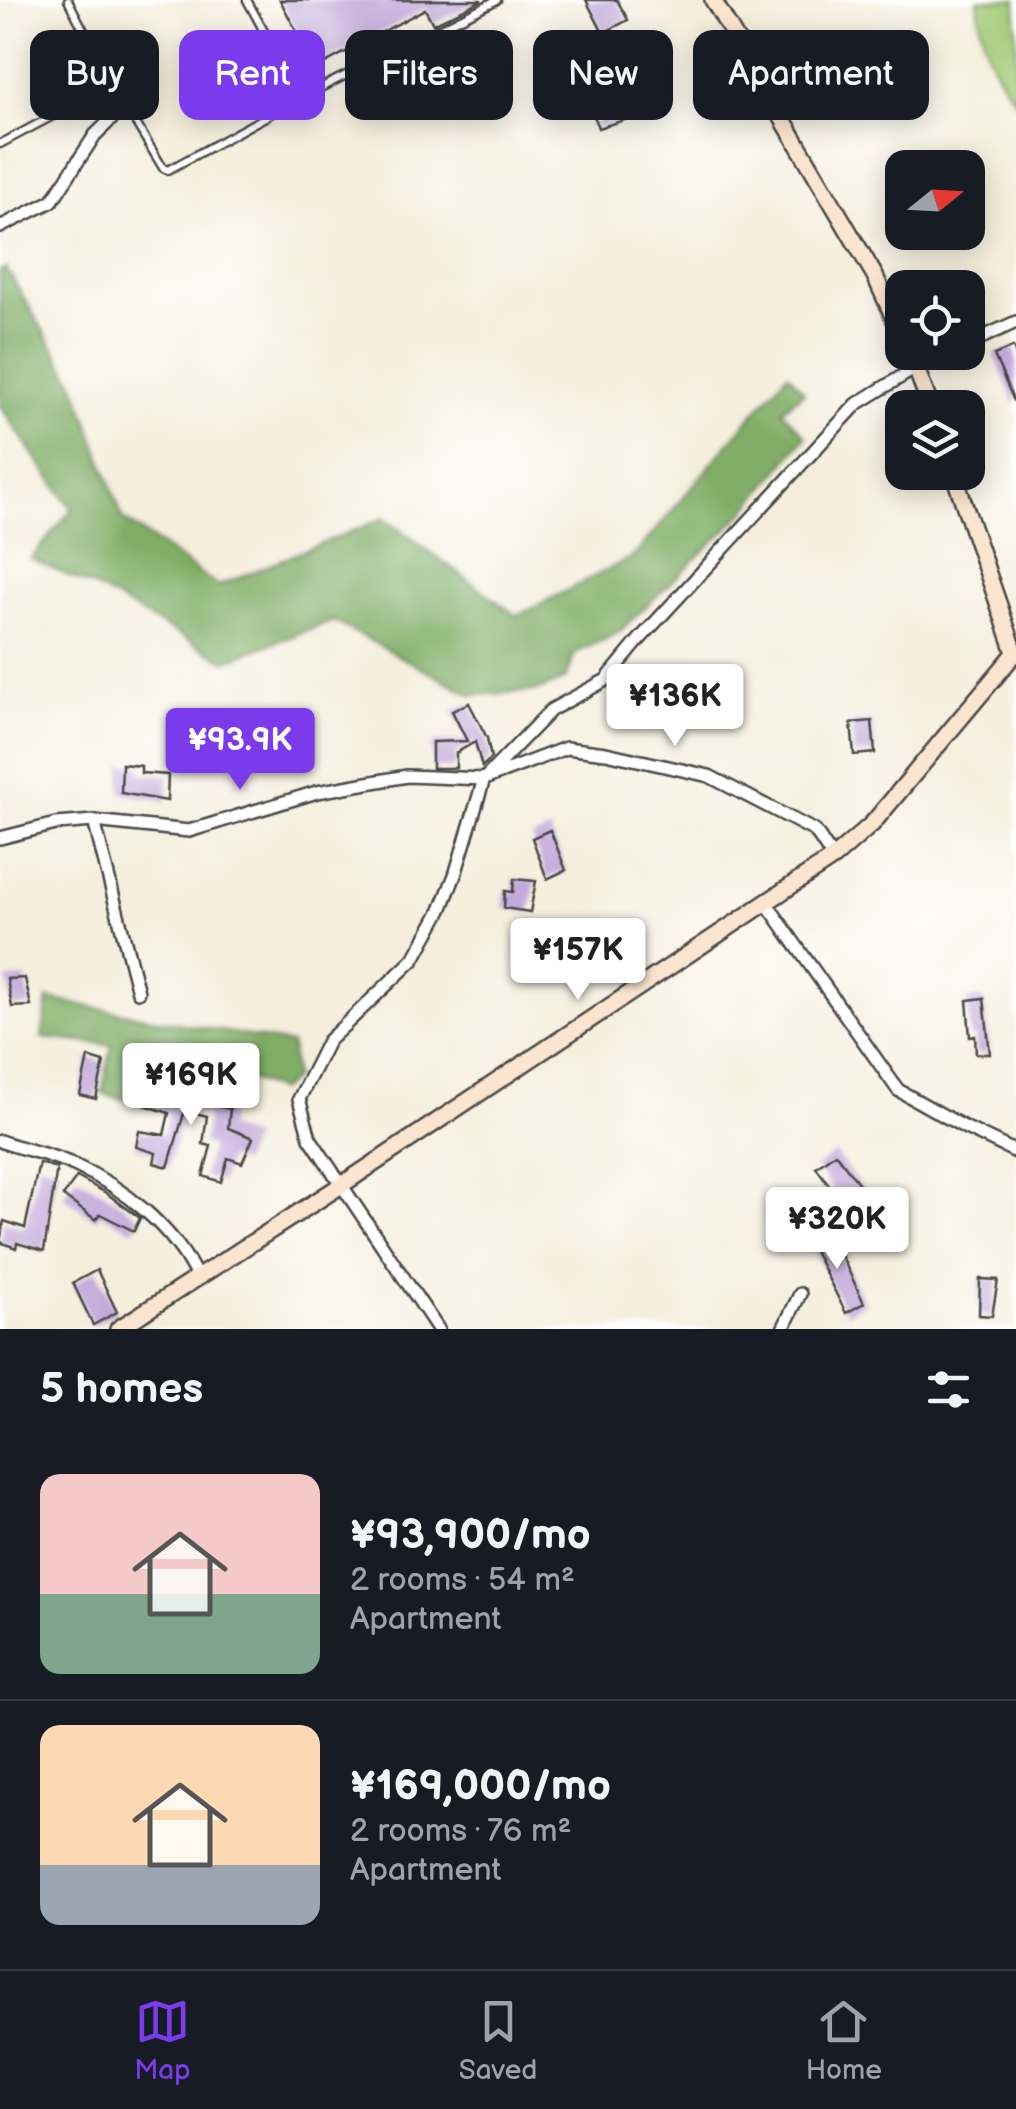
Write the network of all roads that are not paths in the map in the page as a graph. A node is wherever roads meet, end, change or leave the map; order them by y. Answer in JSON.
{"nodes":[{"id":1,"x":68,"y":0,"type":"edge"},
{"id":2,"x":247,"y":0,"type":"edge"},
{"id":3,"x":496,"y":0,"type":"edge"},
{"id":4,"x":713,"y":0,"type":"edge"},
{"id":5,"x":84,"y":30,"type":"edge"},
{"id":6,"x":263,"y":30,"type":"edge"},
{"id":7,"x":325,"y":86,"type":"edge"},
{"id":8,"x":45,"y":120,"type":"edge"},
{"id":9,"x":111,"y":120,"type":"edge"},
{"id":10,"x":133,"y":120,"type":"edge"},
{"id":11,"x":262,"y":120,"type":"edge"},
{"id":12,"x":0,"y":144,"type":"edge"},
{"id":13,"x":0,"y":227,"type":"edge"},
{"id":14,"x":885,"y":298,"type":"edge"},
{"id":15,"x":1016,"y":322,"type":"edge"},
{"id":16,"x":985,"y":336,"type":"edge"},
{"id":17,"x":900,"y":370,"type":"edge"},
{"id":18,"x":959,"y":490,"type":"edge"},
{"id":19,"x":1016,"y":653,"type":"edge"},
{"id":20,"x":484,"y":778,"type":"junction"},
{"id":21,"x":94,"y":820,"type":"junction"},
{"id":22,"x":0,"y":838,"type":"edge"},
{"id":23,"x":833,"y":858,"type":"junction"},
{"id":24,"x":767,"y":904,"type":"junction"},
{"id":25,"x":138,"y":992,"type":"dead end"},
{"id":26,"x":0,"y":1140,"type":"edge"},
{"id":27,"x":1016,"y":1152,"type":"edge"},
{"id":28,"x":343,"y":1184,"type":"junction"},
{"id":29,"x":198,"y":1279,"type":"junction"},
{"id":30,"x":800,"y":1294,"type":"dead end"},
{"id":31,"x":118,"y":1329,"type":"edge"},
{"id":32,"x":438,"y":1329,"type":"edge"},
{"id":33,"x":783,"y":1329,"type":"edge"}],
"edges":[{"from":1,"to":5,"type":"lane"},
{"from":2,"to":6,"type":"lane"},
{"from":3,"to":7,"type":"lane"},
{"from":4,"to":14,"type":"street"},
{"from":8,"to":12,"type":"lane"},
{"from":9,"to":13,"type":"street"},
{"from":10,"to":11,"type":"lane"},
{"from":15,"to":16,"type":"street"},
{"from":17,"to":20,"type":"street"},
{"from":18,"to":19,"type":"street"},
{"from":19,"to":23,"type":"street"},
{"from":20,"to":21,"type":"street"},
{"from":20,"to":23,"type":"street"},
{"from":20,"to":28,"type":"street"},
{"from":21,"to":22,"type":"street"},
{"from":21,"to":25,"type":"street"},
{"from":23,"to":24,"type":"street"},
{"from":24,"to":27,"type":"street"},
{"from":24,"to":28,"type":"street"},
{"from":26,"to":29,"type":"street"},
{"from":28,"to":29,"type":"street"},
{"from":28,"to":32,"type":"street"},
{"from":29,"to":31,"type":"street"},
{"from":30,"to":33,"type":"street"}]}
